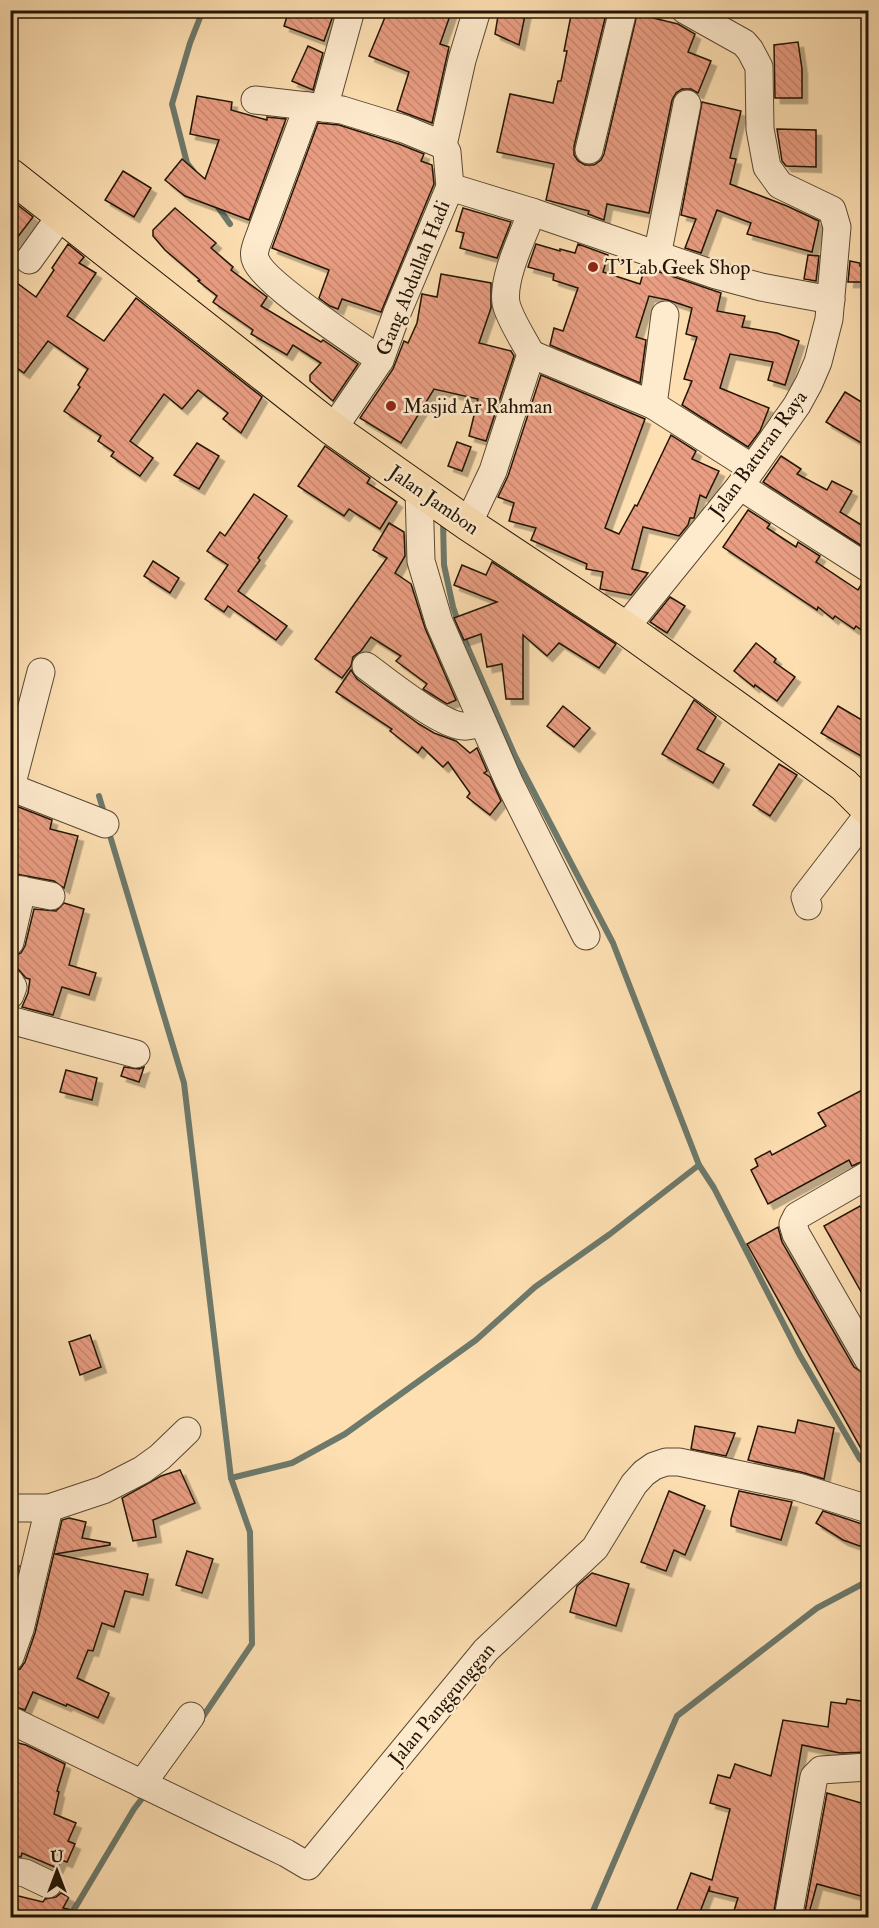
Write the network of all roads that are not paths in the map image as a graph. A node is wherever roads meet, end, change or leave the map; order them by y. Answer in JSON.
{"nodes":[{"id":1,"x":351,"y":10,"type":"edge"},
{"id":2,"x":477,"y":10,"type":"edge"},
{"id":3,"x":623,"y":10,"type":"edge"},
{"id":4,"x":685,"y":10,"type":"edge"},
{"id":5,"x":255,"y":100,"type":"dead end"},
{"id":6,"x":687,"y":104,"type":"dead end"},
{"id":7,"x":316,"y":107,"type":"junction"},
{"id":8,"x":443,"y":145,"type":"junction"},
{"id":9,"x":589,"y":150,"type":"dead end"},
{"id":10,"x":10,"y":175,"type":"edge"},
{"id":11,"x":450,"y":187,"type":"junction"},
{"id":12,"x":532,"y":212,"type":"junction"},
{"id":13,"x":62,"y":214,"type":"junction"},
{"id":14,"x":657,"y":256,"type":"junction"},
{"id":15,"x":29,"y":260,"type":"dead end"},
{"id":16,"x":831,"y":300,"type":"junction"},
{"id":17,"x":665,"y":315,"type":"dead end"},
{"id":18,"x":531,"y":354,"type":"junction"},
{"id":19,"x":380,"y":360,"type":"junction"},
{"id":20,"x":653,"y":405,"type":"junction"},
{"id":21,"x":333,"y":429,"type":"junction"},
{"id":22,"x":746,"y":477,"type":"junction"},
{"id":23,"x":419,"y":491,"type":"junction"},
{"id":24,"x":468,"y":524,"type":"junction"},
{"id":25,"x":868,"y":568,"type":"edge"},
{"id":26,"x":625,"y":628,"type":"junction"},
{"id":27,"x":366,"y":666,"type":"dead end"},
{"id":28,"x":41,"y":672,"type":"dead end"},
{"id":29,"x":482,"y":722,"type":"junction"},
{"id":30,"x":11,"y":787,"type":"edge"},
{"id":31,"x":868,"y":809,"type":"edge"},
{"id":32,"x":868,"y":815,"type":"edge"},
{"id":33,"x":105,"y":824,"type":"dead end"},
{"id":34,"x":16,"y":889,"type":"edge"},
{"id":35,"x":51,"y":896,"type":"dead end"},
{"id":36,"x":808,"y":906,"type":"dead end"},
{"id":37,"x":586,"y":936,"type":"dead end"},
{"id":38,"x":10,"y":942,"type":"edge"},
{"id":39,"x":10,"y":982,"type":"edge"},
{"id":40,"x":10,"y":995,"type":"edge"},
{"id":41,"x":10,"y":1020,"type":"edge"},
{"id":42,"x":135,"y":1053,"type":"dead end"},
{"id":43,"x":868,"y":1175,"type":"edge"},
{"id":44,"x":868,"y":1359,"type":"edge"},
{"id":45,"x":187,"y":1431,"type":"dead end"},
{"id":46,"x":10,"y":1508,"type":"edge"},
{"id":47,"x":49,"y":1508,"type":"junction"},
{"id":48,"x":868,"y":1509,"type":"edge"},
{"id":49,"x":10,"y":1657,"type":"edge"},
{"id":50,"x":191,"y":1716,"type":"dead end"},
{"id":51,"x":10,"y":1720,"type":"edge"},
{"id":52,"x":868,"y":1767,"type":"edge"},
{"id":53,"x":142,"y":1784,"type":"junction"},
{"id":54,"x":10,"y":1871,"type":"edge"},
{"id":55,"x":48,"y":1884,"type":"dead end"},
{"id":56,"x":788,"y":1917,"type":"edge"}],
"edges":[{"from":1,"to":7,"type":"street"},
{"from":2,"to":8,"type":"street","name":"Gang Abdullah Hadi"},
{"from":3,"to":9,"type":"street"},
{"from":4,"to":16,"type":"street","name":"Jalan Baturan Raya"},
{"from":5,"to":7,"type":"street"},
{"from":6,"to":14,"type":"street"},
{"from":7,"to":8,"type":"street"},
{"from":7,"to":19,"type":"street"},
{"from":8,"to":11,"type":"street","name":"Gang Abdullah Hadi"},
{"from":10,"to":13,"type":"main road","name":"Jalan Jambon"},
{"from":11,"to":12,"type":"street"},
{"from":11,"to":19,"type":"street","name":"Gang Abdullah Hadi"},
{"from":12,"to":14,"type":"street"},
{"from":12,"to":18,"type":"street"},
{"from":13,"to":15,"type":"street"},
{"from":13,"to":21,"type":"main road","name":"Jalan Jambon"},
{"from":14,"to":16,"type":"street"},
{"from":16,"to":22,"type":"street","name":"Jalan Baturan Raya"},
{"from":17,"to":20,"type":"street"},
{"from":18,"to":20,"type":"street"},
{"from":18,"to":24,"type":"street"},
{"from":19,"to":21,"type":"street","name":"Gang Abdullah Hadi"},
{"from":20,"to":22,"type":"street"},
{"from":21,"to":23,"type":"main road","name":"Jalan Jambon"},
{"from":22,"to":25,"type":"street"},
{"from":22,"to":26,"type":"street","name":"Jalan Baturan Raya"},
{"from":23,"to":24,"type":"main road","name":"Jalan Jambon"},
{"from":23,"to":29,"type":"street"},
{"from":24,"to":26,"type":"main road","name":"Jalan Jambon"},
{"from":26,"to":31,"type":"main road","name":"Jalan Jambon"},
{"from":27,"to":29,"type":"street"},
{"from":28,"to":30,"type":"street"},
{"from":29,"to":37,"type":"street"},
{"from":30,"to":33,"type":"street"},
{"from":32,"to":36,"type":"street"},
{"from":34,"to":35,"type":"street"},
{"from":34,"to":38,"type":"street"},
{"from":39,"to":40,"type":"street"},
{"from":41,"to":42,"type":"street"},
{"from":43,"to":44,"type":"street"},
{"from":45,"to":47,"type":"street"},
{"from":46,"to":47,"type":"street"},
{"from":47,"to":49,"type":"street"},
{"from":48,"to":53,"type":"street","name":"Jalan Panggunggan"},
{"from":50,"to":53,"type":"street"},
{"from":51,"to":53,"type":"street","name":"Jalan Panggunggan"},
{"from":52,"to":56,"type":"street"},
{"from":54,"to":55,"type":"street"}]}
